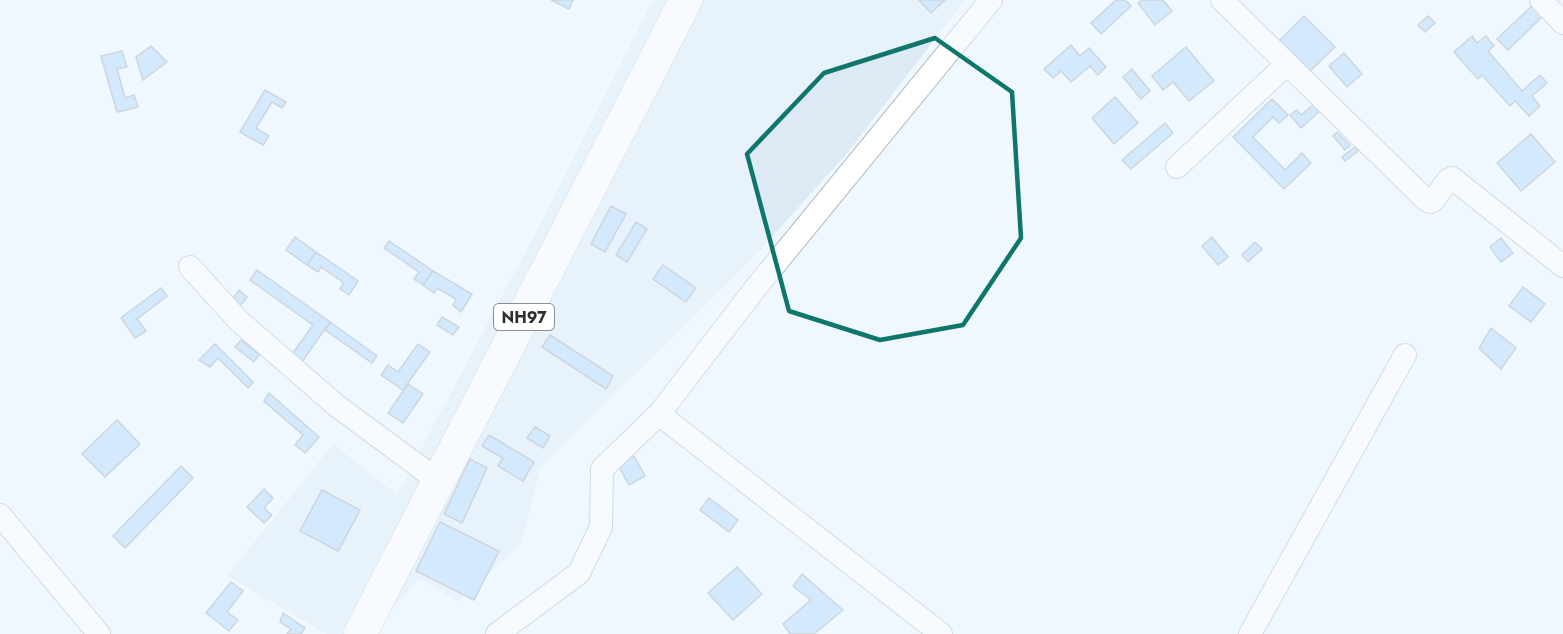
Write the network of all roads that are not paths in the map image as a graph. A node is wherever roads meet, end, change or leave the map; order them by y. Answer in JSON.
{"nodes":[{"id":1,"x":686,"y":0,"type":"edge"},
{"id":2,"x":991,"y":0,"type":"edge"},
{"id":3,"x":1222,"y":0,"type":"edge"},
{"id":4,"x":1541,"y":0,"type":"edge"},
{"id":5,"x":1563,"y":23,"type":"edge"},
{"id":6,"x":1287,"y":64,"type":"junction"},
{"id":7,"x":1177,"y":167,"type":"dead end"},
{"id":8,"x":1563,"y":266,"type":"edge"},
{"id":9,"x":190,"y":267,"type":"dead end"},
{"id":10,"x":1405,"y":355,"type":"dead end"},
{"id":11,"x":659,"y":414,"type":"junction"},
{"id":12,"x":440,"y":482,"type":"junction"},
{"id":13,"x":0,"y":515,"type":"edge"},
{"id":14,"x":99,"y":634,"type":"edge"},
{"id":15,"x":360,"y":634,"type":"edge"},
{"id":16,"x":497,"y":634,"type":"edge"},
{"id":17,"x":941,"y":634,"type":"edge"},
{"id":18,"x":1250,"y":634,"type":"edge"}],
"edges":[{"from":1,"to":12,"type":"highway","number":"NH97"},
{"from":2,"to":11,"type":"street"},
{"from":3,"to":6,"type":"street"},
{"from":4,"to":5,"type":"street"},
{"from":6,"to":7,"type":"street"},
{"from":6,"to":8,"type":"street"},
{"from":9,"to":12,"type":"street"},
{"from":10,"to":18,"type":"street"},
{"from":11,"to":16,"type":"street"},
{"from":11,"to":17,"type":"street"},
{"from":12,"to":15,"type":"highway","number":"NH97"},
{"from":13,"to":14,"type":"street"}]}
